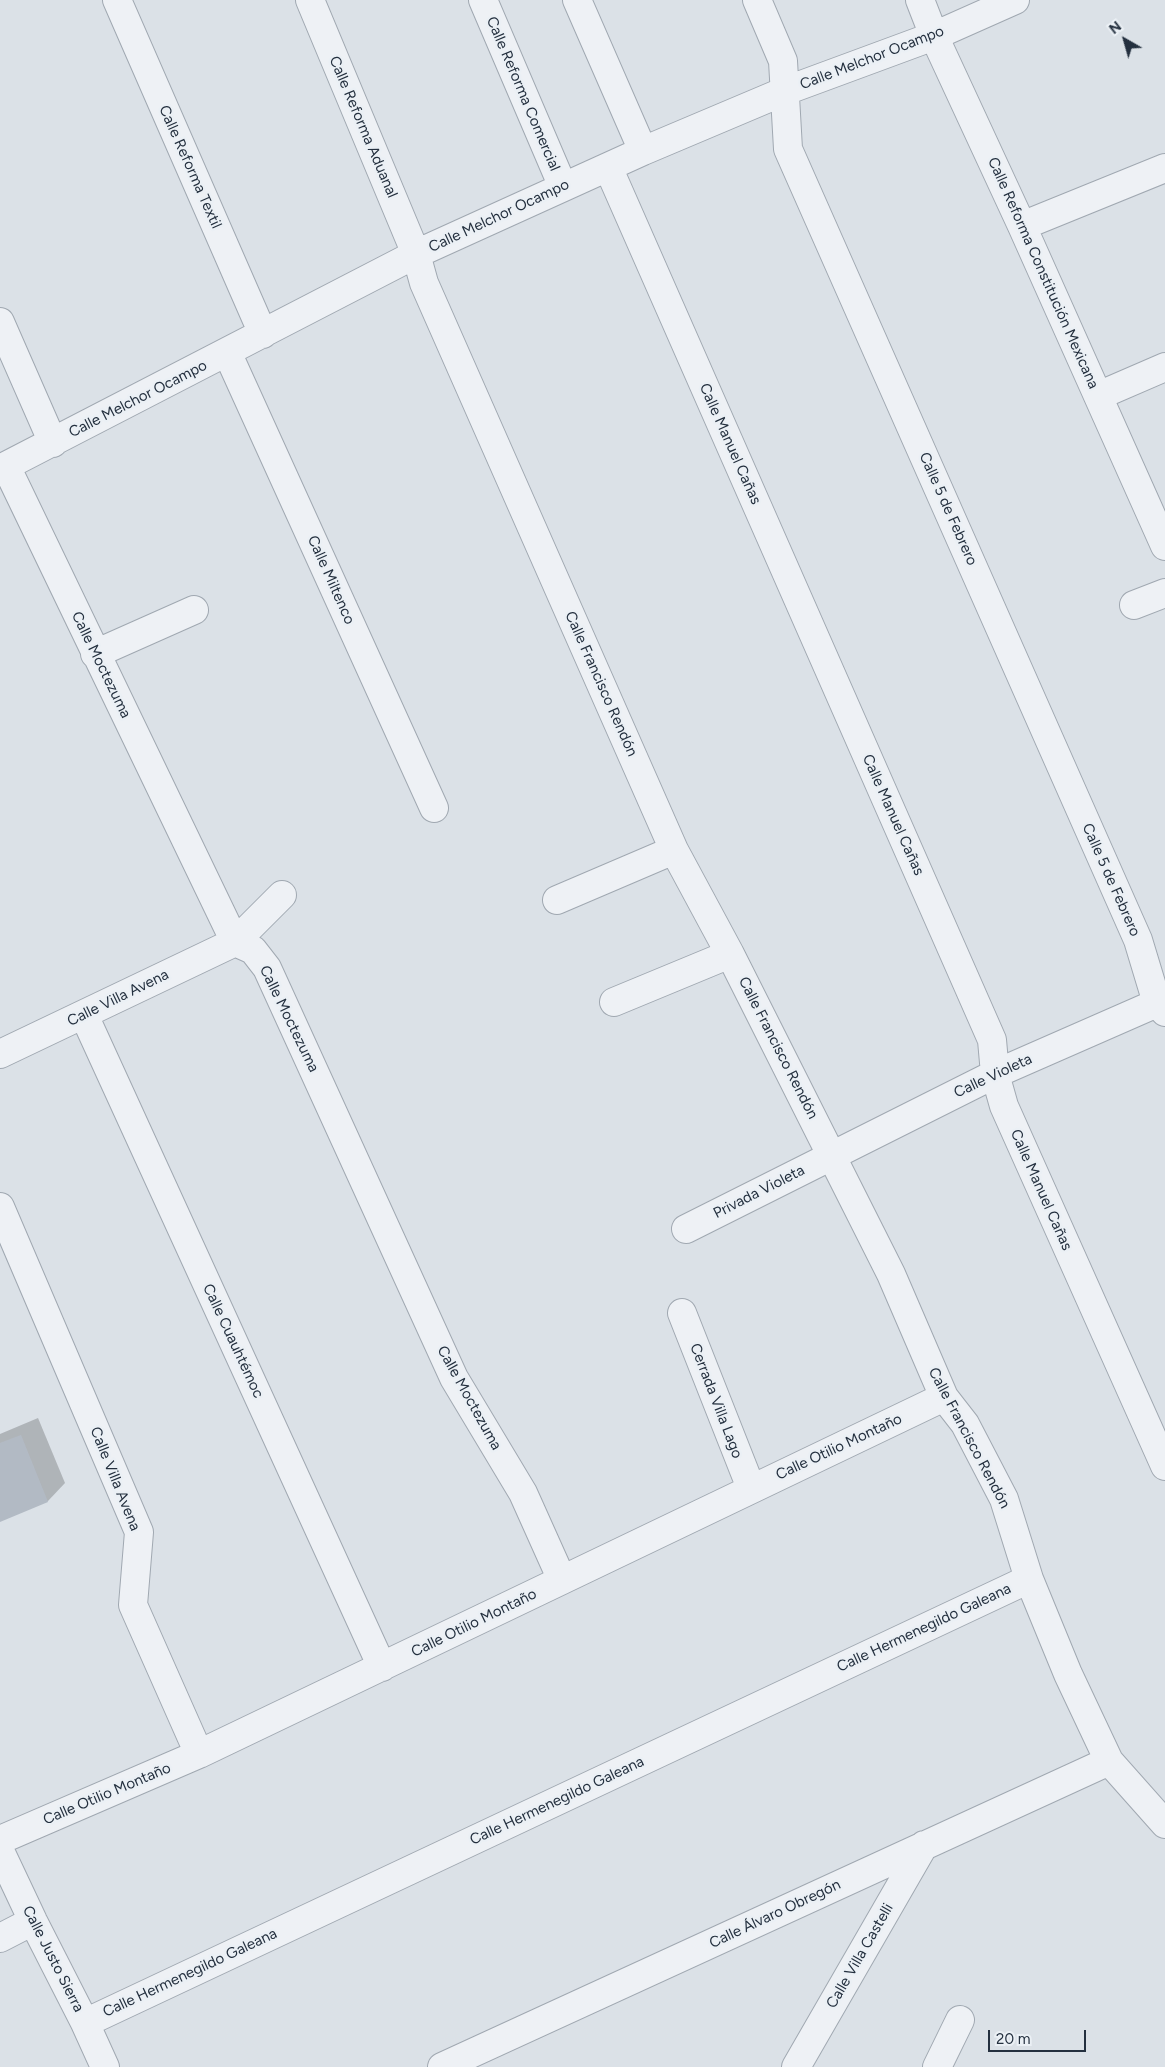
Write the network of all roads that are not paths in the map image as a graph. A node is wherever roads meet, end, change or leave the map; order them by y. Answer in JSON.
{"nodes":[{"id":1,"x":118,"y":0,"type":"edge"},
{"id":2,"x":310,"y":0,"type":"edge"},
{"id":3,"x":483,"y":0,"type":"edge"},
{"id":4,"x":577,"y":0,"type":"edge"},
{"id":5,"x":757,"y":0,"type":"edge"},
{"id":6,"x":920,"y":0,"type":"edge"},
{"id":7,"x":1015,"y":0,"type":"edge"},
{"id":8,"x":934,"y":36,"type":"junction"},
{"id":9,"x":785,"y":91,"type":"junction"},
{"id":10,"x":643,"y":151,"type":"junction"},
{"id":11,"x":608,"y":167,"type":"junction"},
{"id":12,"x":1165,"y":168,"type":"edge"},
{"id":13,"x":563,"y":187,"type":"junction"},
{"id":14,"x":1022,"y":226,"type":"junction"},
{"id":15,"x":416,"y":254,"type":"junction"},
{"id":16,"x":0,"y":322,"type":"edge"},
{"id":17,"x":263,"y":334,"type":"junction"},
{"id":18,"x":227,"y":352,"type":"junction"},
{"id":19,"x":1165,"y":367,"type":"edge"},
{"id":20,"x":1098,"y":396,"type":"junction"},
{"id":21,"x":53,"y":443,"type":"junction"},
{"id":22,"x":3,"y":468,"type":"edge"},
{"id":23,"x":1165,"y":546,"type":"edge"},
{"id":24,"x":1165,"y":593,"type":"edge"},
{"id":25,"x":1134,"y":606,"type":"dead end"},
{"id":26,"x":194,"y":610,"type":"dead end"},
{"id":27,"x":95,"y":654,"type":"junction"},
{"id":28,"x":434,"y":808,"type":"dead end"},
{"id":29,"x":674,"y":850,"type":"junction"},
{"id":30,"x":282,"y":896,"type":"dead end"},
{"id":31,"x":557,"y":900,"type":"dead end"},
{"id":32,"x":235,"y":942,"type":"junction"},
{"id":33,"x":730,"y":954,"type":"junction"},
{"id":34,"x":614,"y":1002,"type":"dead end"},
{"id":35,"x":1161,"y":1007,"type":"edge"},
{"id":36,"x":84,"y":1015,"type":"junction"},
{"id":37,"x":0,"y":1054,"type":"edge"},
{"id":38,"x":995,"y":1074,"type":"junction"},
{"id":39,"x":833,"y":1155,"type":"junction"},
{"id":40,"x":0,"y":1207,"type":"edge"},
{"id":41,"x":686,"y":1229,"type":"dead end"},
{"id":42,"x":682,"y":1313,"type":"dead end"},
{"id":43,"x":944,"y":1397,"type":"junction"},
{"id":44,"x":1165,"y":1466,"type":"edge"},
{"id":45,"x":751,"y":1488,"type":"junction"},
{"id":46,"x":1029,"y":1579,"type":"junction"},
{"id":47,"x":562,"y":1580,"type":"junction"},
{"id":48,"x":382,"y":1667,"type":"junction"},
{"id":49,"x":199,"y":1754,"type":"junction"},
{"id":50,"x":1109,"y":1761,"type":"junction"},
{"id":51,"x":1165,"y":1824,"type":"edge"},
{"id":52,"x":0,"y":1840,"type":"edge"},
{"id":53,"x":924,"y":1845,"type":"junction"},
{"id":54,"x":0,"y":1851,"type":"edge"},
{"id":55,"x":33,"y":1922,"type":"junction"},
{"id":56,"x":0,"y":1938,"type":"edge"},
{"id":57,"x":960,"y":2020,"type":"dead end"},
{"id":58,"x":85,"y":2022,"type":"junction"},
{"id":59,"x":99,"y":2065,"type":"edge"},
{"id":60,"x":445,"y":2066,"type":"edge"},
{"id":61,"x":796,"y":2067,"type":"edge"},
{"id":62,"x":937,"y":2067,"type":"edge"}],
"edges":[{"from":1,"to":17,"type":"street","name":"Calle Reforma Textil"},
{"from":2,"to":15,"type":"street","name":"Calle Reforma Aduanal"},
{"from":3,"to":13,"type":"street","name":"Calle Reforma Comercial"},
{"from":4,"to":10,"type":"street"},
{"from":5,"to":9,"type":"street","name":"Calle 5 de Febrero"},
{"from":6,"to":8,"type":"street","name":"Calle Reforma Constitución Mexicana"},
{"from":7,"to":8,"type":"street","name":"Calle Melchor Ocampo"},
{"from":8,"to":9,"type":"street","name":"Calle Melchor Ocampo"},
{"from":8,"to":14,"type":"street","name":"Calle Reforma Constitución Mexicana"},
{"from":9,"to":10,"type":"street","name":"Calle Melchor Ocampo"},
{"from":9,"to":35,"type":"street","name":"Calle 5 de Febrero"},
{"from":10,"to":11,"type":"street","name":"Calle Melchor Ocampo"},
{"from":11,"to":13,"type":"street","name":"Calle Melchor Ocampo"},
{"from":11,"to":38,"type":"street","name":"Calle Manuel Cañas"},
{"from":12,"to":14,"type":"street"},
{"from":13,"to":15,"type":"street","name":"Calle Melchor Ocampo"},
{"from":14,"to":20,"type":"street","name":"Calle Reforma Constitución Mexicana"},
{"from":15,"to":17,"type":"street","name":"Calle Melchor Ocampo"},
{"from":15,"to":29,"type":"street","name":"Calle Francisco Rendón"},
{"from":16,"to":21,"type":"street"},
{"from":17,"to":18,"type":"street","name":"Calle Melchor Ocampo"},
{"from":18,"to":21,"type":"street","name":"Calle Melchor Ocampo"},
{"from":18,"to":28,"type":"street","name":"Calle Miltenco"},
{"from":19,"to":20,"type":"street"},
{"from":20,"to":23,"type":"street","name":"Calle Reforma Constitución Mexicana"},
{"from":21,"to":22,"type":"street","name":"Calle Melchor Ocampo"},
{"from":22,"to":27,"type":"street","name":"Calle Moctezuma"},
{"from":24,"to":25,"type":"street"},
{"from":26,"to":27,"type":"street"},
{"from":27,"to":32,"type":"street","name":"Calle Moctezuma"},
{"from":29,"to":31,"type":"street"},
{"from":29,"to":33,"type":"street","name":"Calle Francisco Rendón"},
{"from":30,"to":32,"type":"street","name":"Calle Villa Avena"},
{"from":32,"to":36,"type":"street","name":"Calle Villa Avena"},
{"from":32,"to":47,"type":"street","name":"Calle Moctezuma"},
{"from":33,"to":34,"type":"street"},
{"from":33,"to":39,"type":"street","name":"Calle Francisco Rendón"},
{"from":35,"to":38,"type":"street","name":"Calle Violeta"},
{"from":36,"to":37,"type":"street","name":"Calle Villa Avena"},
{"from":36,"to":48,"type":"street","name":"Calle Cuauhtémoc"},
{"from":38,"to":39,"type":"street","name":"Calle Violeta"},
{"from":38,"to":44,"type":"street","name":"Calle Manuel Cañas"},
{"from":39,"to":41,"type":"street","name":"Privada Violeta"},
{"from":39,"to":43,"type":"street","name":"Calle Francisco Rendón"},
{"from":40,"to":49,"type":"street","name":"Calle Villa Avena"},
{"from":42,"to":45,"type":"street","name":"Cerrada Villa Lago"},
{"from":43,"to":45,"type":"street","name":"Calle Otilio Montaño"},
{"from":43,"to":46,"type":"street","name":"Calle Francisco Rendón"},
{"from":45,"to":47,"type":"street","name":"Calle Otilio Montaño"},
{"from":46,"to":50,"type":"street","name":"Calle Francisco Rendón"},
{"from":46,"to":58,"type":"street","name":"Calle Hermenegildo Galeana"},
{"from":47,"to":48,"type":"street","name":"Calle Otilio Montaño"},
{"from":48,"to":49,"type":"street","name":"Calle Otilio Montaño"},
{"from":49,"to":52,"type":"street","name":"Calle Otilio Montaño"},
{"from":50,"to":51,"type":"street","name":"Calle Francisco Rendón"},
{"from":50,"to":53,"type":"street","name":"Calle Álvaro Obregón"},
{"from":53,"to":60,"type":"street","name":"Calle Álvaro Obregón"},
{"from":53,"to":61,"type":"street","name":"Calle Villa Castelli"},
{"from":54,"to":55,"type":"street","name":"Calle Justo Sierra"},
{"from":55,"to":56,"type":"street"},
{"from":55,"to":58,"type":"street","name":"Calle Justo Sierra"},
{"from":57,"to":62,"type":"street"},
{"from":58,"to":59,"type":"street","name":"Calle Justo Sierra"}]}
